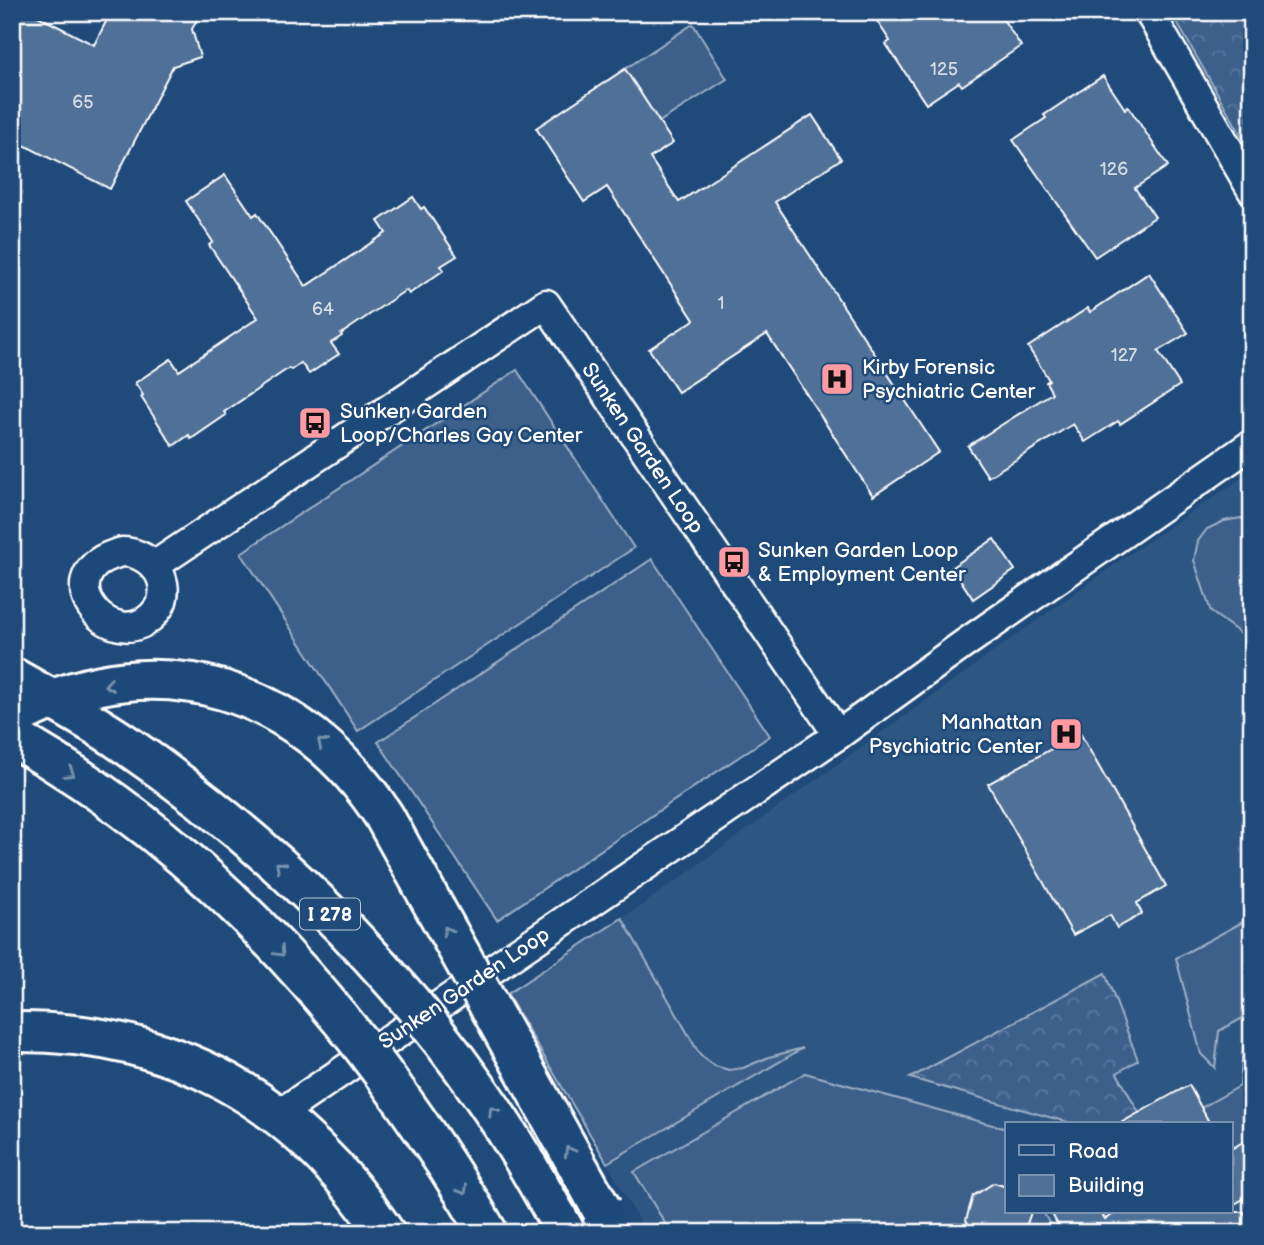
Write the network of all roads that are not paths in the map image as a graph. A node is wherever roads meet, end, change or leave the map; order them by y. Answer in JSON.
{"nodes":[{"id":1,"x":1149,"y":12,"type":"edge"},
{"id":2,"x":1252,"y":190,"type":"edge"},
{"id":3,"x":1252,"y":444,"type":"edge"},
{"id":4,"x":154,"y":566,"type":"dead end"},
{"id":5,"x":12,"y":677,"type":"edge"},
{"id":6,"x":17,"y":725,"type":"edge"},
{"id":7,"x":838,"y":735,"type":"junction"},
{"id":8,"x":12,"y":1032,"type":"edge"},
{"id":9,"x":279,"y":1114,"type":"junction"},
{"id":10,"x":602,"y":1210,"type":"dead end"},
{"id":11,"x":385,"y":1233,"type":"edge"},
{"id":12,"x":488,"y":1233,"type":"edge"},
{"id":13,"x":566,"y":1233,"type":"edge"}],
"edges":[{"from":1,"to":2,"type":"street"},
{"from":3,"to":7,"type":"street"},
{"from":4,"to":7,"type":"street","name":"Sunken Garden Loop"},
{"from":13,"to":5,"type":"main road","number":"I 278","one_way":true,"bridge":true},
{"from":10,"to":6,"type":"main road","one_way":true,"bridge":true},
{"from":6,"to":12,"type":"main road","number":"I 278","one_way":true,"bridge":true},
{"from":7,"to":9,"type":"street","name":"Sunken Garden Loop"},
{"from":8,"to":9,"type":"main road"},
{"from":9,"to":11,"type":"main road"}]}
